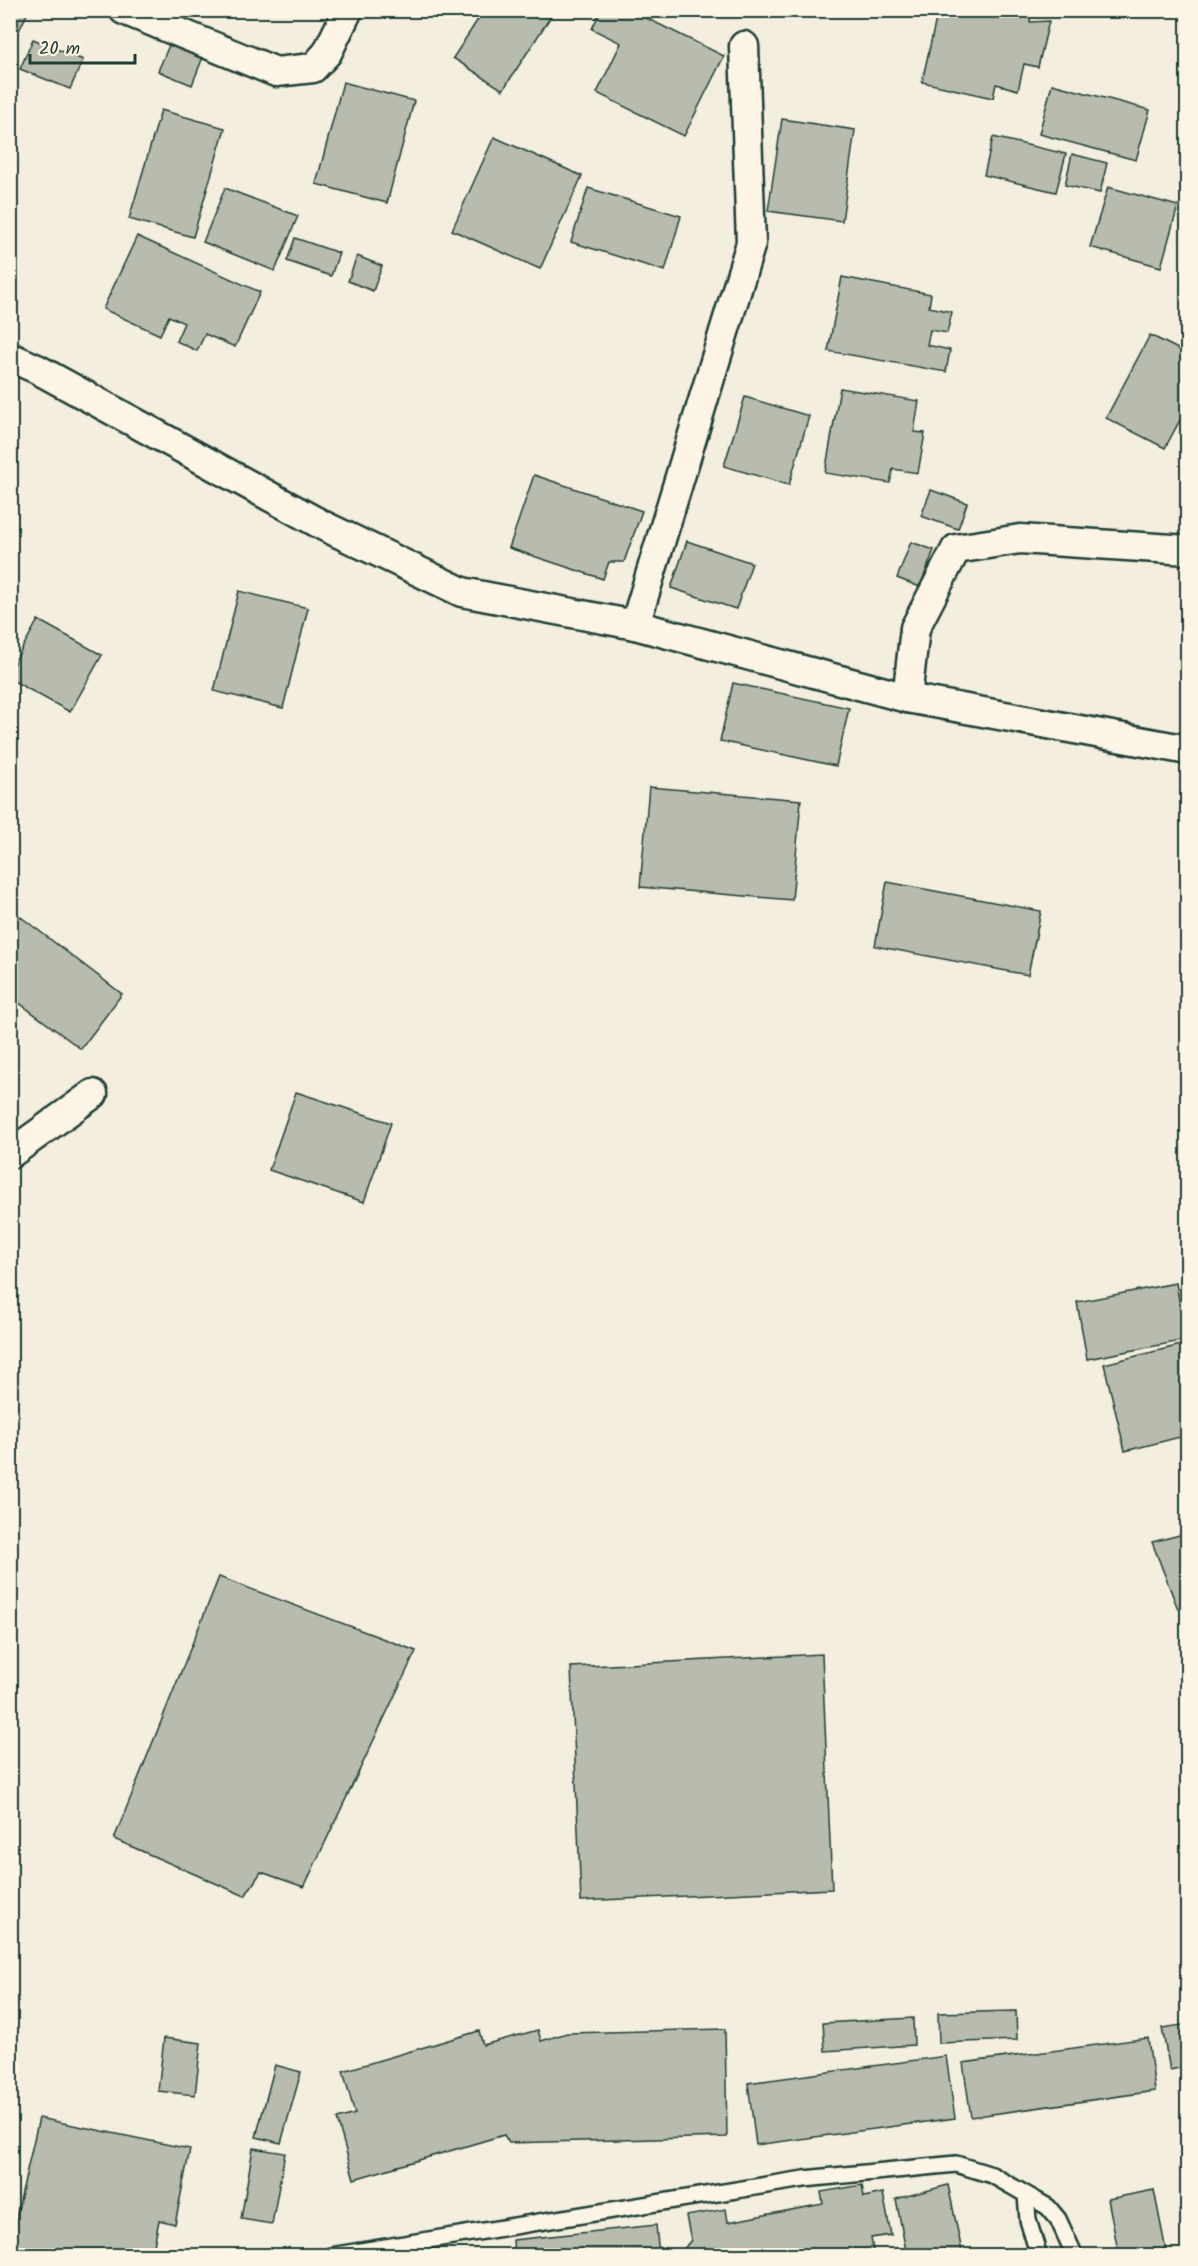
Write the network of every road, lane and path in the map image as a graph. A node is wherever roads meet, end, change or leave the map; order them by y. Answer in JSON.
{"nodes":[{"id":1,"x":124,"y":10,"type":"edge"},
{"id":2,"x":348,"y":10,"type":"edge"},
{"id":3,"x":744,"y":46,"type":"dead end"},
{"id":4,"x":10,"y":357,"type":"edge"},
{"id":5,"x":1188,"y":550,"type":"edge"},
{"id":6,"x":635,"y":626,"type":"junction"},
{"id":7,"x":907,"y":698,"type":"junction"},
{"id":8,"x":1188,"y":750,"type":"edge"},
{"id":9,"x":93,"y":1094,"type":"dead end"},
{"id":10,"x":10,"y":1154,"type":"edge"},
{"id":11,"x":1026,"y":2195,"type":"junction"},
{"id":12,"x":330,"y":2256,"type":"edge"},
{"id":13,"x":1039,"y":2256,"type":"edge"},
{"id":14,"x":1075,"y":2256,"type":"edge"}],
"edges":[{"from":1,"to":2,"type":"street"},
{"from":3,"to":6,"type":"street"},
{"from":4,"to":6,"type":"street"},
{"from":5,"to":7,"type":"street"},
{"from":6,"to":7,"type":"street"},
{"from":7,"to":8,"type":"street"},
{"from":9,"to":10,"type":"street"},
{"from":11,"to":12,"type":"lane"},
{"from":11,"to":13,"type":"lane"},
{"from":11,"to":14,"type":"lane"}]}
